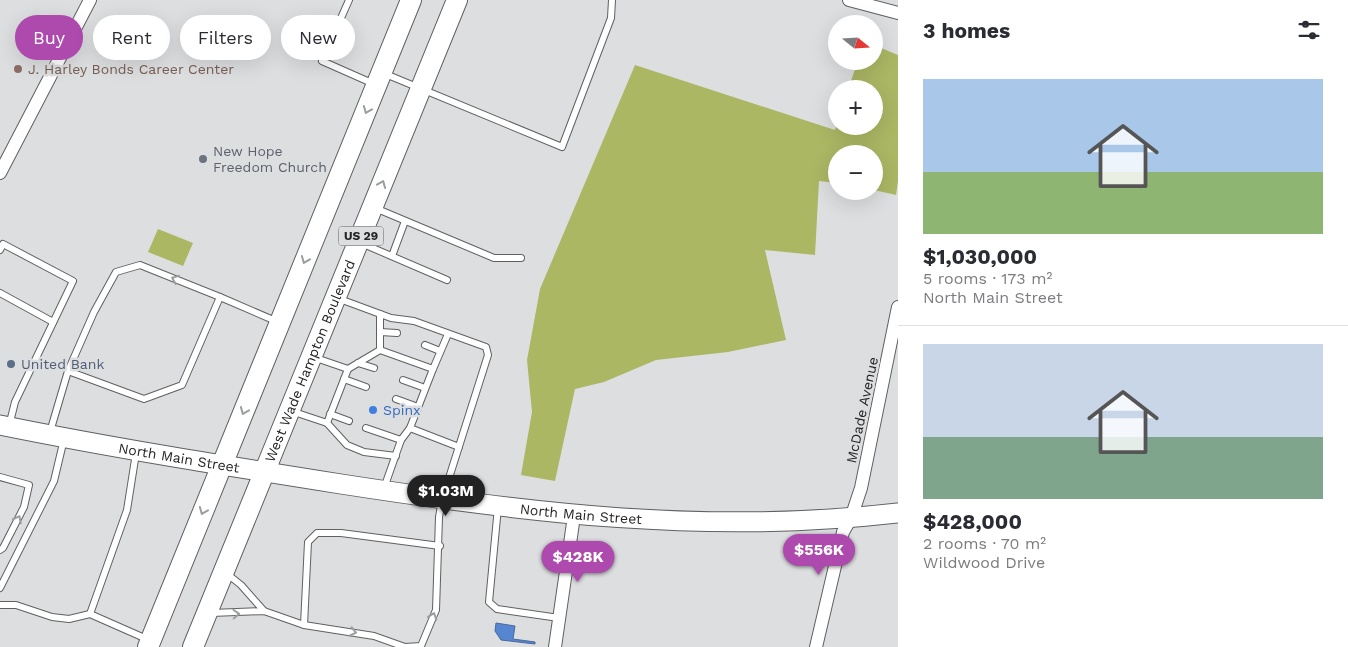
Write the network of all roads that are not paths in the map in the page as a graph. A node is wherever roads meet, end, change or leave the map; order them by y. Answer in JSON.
{"nodes":[{"id":1,"x":90,"y":0,"type":"edge"},
{"id":2,"x":349,"y":0,"type":"edge"},
{"id":3,"x":411,"y":0,"type":"edge"},
{"id":4,"x":457,"y":0,"type":"edge"},
{"id":5,"x":612,"y":0,"type":"edge"},
{"id":6,"x":849,"y":0,"type":"edge"},
{"id":7,"x":898,"y":13,"type":"edge"},
{"id":8,"x":379,"y":78,"type":"junction"},
{"id":9,"x":421,"y":89,"type":"junction"},
{"id":10,"x":0,"y":172,"type":"edge"},
{"id":11,"x":373,"y":207,"type":"junction"},
{"id":12,"x":405,"y":221,"type":"junction"},
{"id":13,"x":359,"y":242,"type":"junction"},
{"id":14,"x":2,"y":247,"type":"edge"},
{"id":15,"x":392,"y":256,"type":"junction"},
{"id":16,"x":521,"y":258,"type":"dead end"},
{"id":17,"x":447,"y":280,"type":"dead end"},
{"id":18,"x":0,"y":293,"type":"edge"},
{"id":19,"x":220,"y":297,"type":"junction"},
{"id":20,"x":336,"y":298,"type":"junction"},
{"id":21,"x":898,"y":307,"type":"edge"},
{"id":22,"x":380,"y":314,"type":"junction"},
{"id":23,"x":53,"y":322,"type":"junction"},
{"id":24,"x":280,"y":323,"type":"junction"},
{"id":25,"x":897,"y":323,"type":"edge"},
{"id":26,"x":380,"y":332,"type":"junction"},
{"id":27,"x":397,"y":333,"type":"dead end"},
{"id":28,"x":448,"y":334,"type":"junction"},
{"id":29,"x":425,"y":344,"type":"dead end"},
{"id":30,"x":380,"y":350,"type":"junction"},
{"id":31,"x":440,"y":351,"type":"junction"},
{"id":32,"x":312,"y":356,"type":"junction"},
{"id":33,"x":358,"y":363,"type":"junction"},
{"id":34,"x":374,"y":368,"type":"dead end"},
{"id":35,"x":348,"y":369,"type":"junction"},
{"id":36,"x":432,"y":369,"type":"junction"},
{"id":37,"x":68,"y":371,"type":"junction"},
{"id":38,"x":344,"y":380,"type":"junction"},
{"id":39,"x":403,"y":380,"type":"dead end"},
{"id":40,"x":366,"y":387,"type":"dead end"},
{"id":41,"x":425,"y":388,"type":"junction"},
{"id":42,"x":396,"y":398,"type":"dead end"},
{"id":43,"x":418,"y":407,"type":"junction"},
{"id":44,"x":290,"y":411,"type":"junction"},
{"id":45,"x":330,"y":414,"type":"junction"},
{"id":46,"x":349,"y":421,"type":"dead end"},
{"id":47,"x":327,"y":423,"type":"junction"},
{"id":48,"x":4,"y":426,"type":"edge"},
{"id":49,"x":366,"y":428,"type":"dead end"},
{"id":50,"x":410,"y":428,"type":"junction"},
{"id":51,"x":57,"y":436,"type":"junction"},
{"id":52,"x":401,"y":440,"type":"junction"},
{"id":53,"x":458,"y":447,"type":"junction"},
{"id":54,"x":136,"y":452,"type":"junction"},
{"id":55,"x":396,"y":456,"type":"junction"},
{"id":56,"x":222,"y":465,"type":"junction"},
{"id":57,"x":265,"y":472,"type":"junction"},
{"id":58,"x":0,"y":478,"type":"edge"},
{"id":59,"x":383,"y":491,"type":"junction"},
{"id":60,"x":442,"y":500,"type":"junction"},
{"id":61,"x":498,"y":508,"type":"junction"},
{"id":62,"x":898,"y":512,"type":"edge"},
{"id":63,"x":574,"y":516,"type":"junction"},
{"id":64,"x":851,"y":518,"type":"junction"},
{"id":65,"x":440,"y":546,"type":"junction"},
{"id":66,"x":0,"y":550,"type":"edge"},
{"id":67,"x":224,"y":572,"type":"junction"},
{"id":68,"x":0,"y":588,"type":"edge"},
{"id":69,"x":0,"y":605,"type":"edge"},
{"id":70,"x":264,"y":611,"type":"junction"},
{"id":71,"x":207,"y":613,"type":"junction"},
{"id":72,"x":90,"y":614,"type":"junction"},
{"id":73,"x":559,"y":618,"type":"junction"},
{"id":74,"x":304,"y":625,"type":"junction"},
{"id":75,"x":149,"y":644,"type":"edge"},
{"id":76,"x":193,"y":647,"type":"edge"},
{"id":77,"x":405,"y":647,"type":"edge"},
{"id":78,"x":555,"y":647,"type":"edge"},
{"id":79,"x":816,"y":647,"type":"edge"}],
"edges":[{"from":1,"to":10,"type":"street"},
{"from":2,"to":8,"type":"lane"},
{"from":3,"to":8,"type":"main road","number":"US 29"},
{"from":4,"to":9,"type":"main road","name":"West Wade Hampton Boulevard","number":"US 29"},
{"from":5,"to":9,"type":"lane"},
{"from":6,"to":7,"type":"street"},
{"from":8,"to":9,"type":"lane"},
{"from":8,"to":24,"type":"main road","number":"US 29","one_way":true},
{"from":11,"to":9,"type":"main road","name":"West Wade Hampton Boulevard","number":"US 29","one_way":true},
{"from":11,"to":12,"type":"lane"},
{"from":11,"to":13,"type":"main road","name":"West Wade Hampton Boulevard","number":"US 29"},
{"from":12,"to":15,"type":"lane"},
{"from":12,"to":16,"type":"lane"},
{"from":13,"to":15,"type":"lane"},
{"from":13,"to":20,"type":"main road","name":"West Wade Hampton Boulevard","number":"US 29"},
{"from":14,"to":23,"type":"lane"},
{"from":15,"to":17,"type":"lane"},
{"from":18,"to":23,"type":"lane"},
{"from":19,"to":24,"type":"lane"},
{"from":19,"to":37,"type":"lane"},
{"from":19,"to":37,"type":"lane","one_way":true},
{"from":20,"to":22,"type":"lane"},
{"from":20,"to":32,"type":"main road","name":"West Wade Hampton Boulevard","number":"US 29"},
{"from":21,"to":25,"type":"street","name":"McDade Avenue"},
{"from":22,"to":26,"type":"lane"},
{"from":22,"to":28,"type":"lane"},
{"from":23,"to":48,"type":"lane"},
{"from":24,"to":56,"type":"main road","number":"US 29","one_way":true},
{"from":25,"to":64,"type":"street","name":"McDade Avenue"},
{"from":26,"to":27,"type":"lane"},
{"from":26,"to":30,"type":"lane"},
{"from":28,"to":31,"type":"lane"},
{"from":28,"to":53,"type":"lane"},
{"from":29,"to":31,"type":"lane"},
{"from":30,"to":33,"type":"lane"},
{"from":30,"to":36,"type":"lane"},
{"from":31,"to":36,"type":"lane"},
{"from":32,"to":35,"type":"lane"},
{"from":32,"to":44,"type":"main road","name":"West Wade Hampton Boulevard","number":"US 29"},
{"from":33,"to":34,"type":"lane"},
{"from":33,"to":35,"type":"lane"},
{"from":35,"to":38,"type":"lane"},
{"from":36,"to":41,"type":"lane"},
{"from":37,"to":51,"type":"lane"},
{"from":38,"to":40,"type":"lane"},
{"from":38,"to":45,"type":"lane"},
{"from":39,"to":41,"type":"lane"},
{"from":41,"to":43,"type":"lane"},
{"from":42,"to":43,"type":"lane"},
{"from":43,"to":50,"type":"lane"},
{"from":44,"to":47,"type":"lane"},
{"from":44,"to":57,"type":"main road","name":"West Wade Hampton Boulevard","number":"US 29"},
{"from":45,"to":46,"type":"lane"},
{"from":45,"to":47,"type":"lane"},
{"from":47,"to":55,"type":"lane"},
{"from":48,"to":51,"type":"main road","name":"North Main Street"},
{"from":49,"to":52,"type":"lane"},
{"from":50,"to":52,"type":"lane"},
{"from":50,"to":53,"type":"lane"},
{"from":51,"to":54,"type":"main road","name":"North Main Street"},
{"from":51,"to":68,"type":"lane"},
{"from":52,"to":55,"type":"lane"},
{"from":53,"to":60,"type":"lane"},
{"from":54,"to":56,"type":"main road","name":"North Main Street"},
{"from":54,"to":72,"type":"lane"},
{"from":55,"to":59,"type":"lane"},
{"from":56,"to":57,"type":"main road","name":"North Main Street"},
{"from":56,"to":75,"type":"main road","number":"US 29","one_way":true},
{"from":57,"to":59,"type":"main road","name":"North Main Street"},
{"from":57,"to":67,"type":"main road","number":"US 29"},
{"from":66,"to":58,"type":"lane","one_way":true},
{"from":59,"to":60,"type":"main road","name":"North Main Street"},
{"from":60,"to":61,"type":"main road","name":"North Main Street"},
{"from":60,"to":65,"type":"lane"},
{"from":61,"to":63,"type":"main road","name":"North Main Street"},
{"from":61,"to":73,"type":"lane"},
{"from":62,"to":64,"type":"main road","name":"North Main Street"},
{"from":63,"to":64,"type":"main road","name":"North Main Street"},
{"from":63,"to":73,"type":"street"},
{"from":64,"to":79,"type":"street","name":"McDade Avenue"},
{"from":65,"to":74,"type":"lane"},
{"from":77,"to":65,"type":"lane","one_way":true},
{"from":67,"to":70,"type":"lane"},
{"from":67,"to":71,"type":"main road","number":"US 29"},
{"from":69,"to":72,"type":"lane"},
{"from":71,"to":70,"type":"lane","one_way":true},
{"from":70,"to":74,"type":"lane"},
{"from":71,"to":76,"type":"main road","number":"US 29"},
{"from":72,"to":75,"type":"lane"},
{"from":73,"to":78,"type":"street"},
{"from":74,"to":77,"type":"lane","one_way":true}]}
